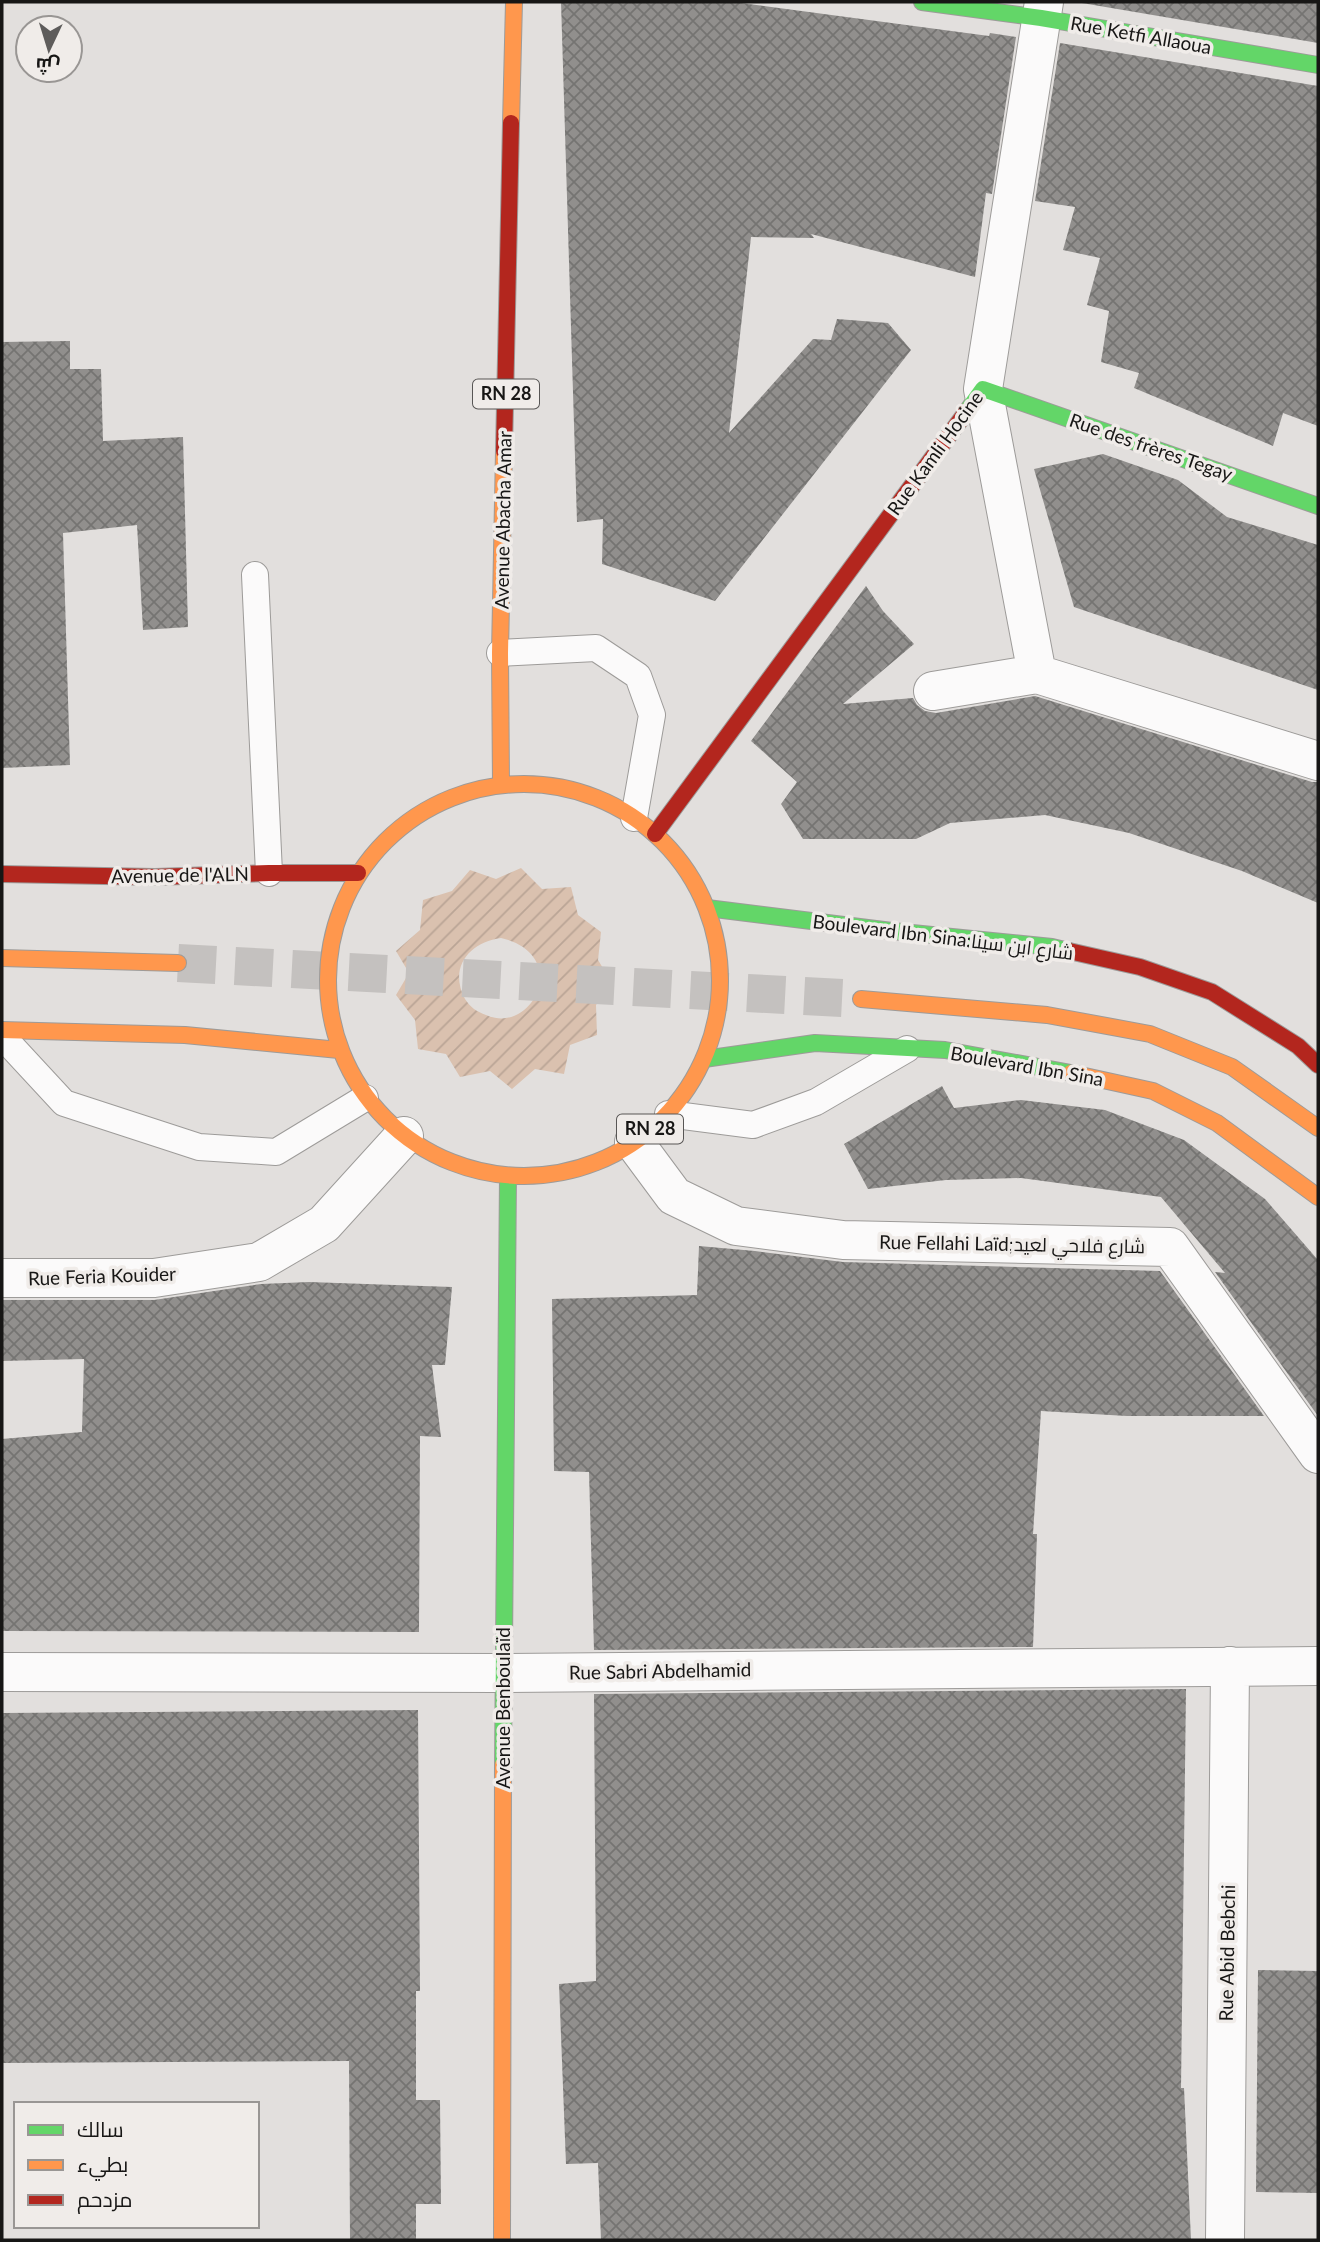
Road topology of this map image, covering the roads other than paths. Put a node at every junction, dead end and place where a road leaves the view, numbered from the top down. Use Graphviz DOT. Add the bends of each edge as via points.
graph roads {
  1 [pos="514,2"];
  2 [pos="922,2"];
  3 [pos="1043,10"];
  4 [pos="1318,65"];
  5 [pos="983,389"];
  6 [pos="1318,506"];
  7 [pos="255,575"];
  8 [pos="500,653"];
  9 [pos="1037,674"];
  10 [pos="933,691"];
  11 [pos="1318,761"];
  12 [pos="501,785"];
  13 [pos="644,826"];
  14 [pos="269,873"];
  15 [pos="358,873"];
  16 [pos="2,874"];
  17 [pos="707,908"];
  18 [pos="2,958"];
  19 [pos="178,962"];
  20 [pos="861,999"];
  21 [pos="2,1030"];
  22 [pos="2,1036"];
  23 [pos="907,1049"];
  24 [pos="339,1050"];
  25 [pos="704,1059"];
  26 [pos="1318,1065"];
  27 [pos="365,1098"];
  28 [pos="668,1114"];
  29 [pos="1318,1129"];
  30 [pos="404,1136"];
  31 [pos="634,1142"];
  32 [pos="508,1176"];
  33 [pos="1318,1197"];
  34 [pos="2,1278"];
  35 [pos="1318,1454"];
  36 [pos="1230,1666"];
  37 [pos="1318,1666"];
  38 [pos="2,1672"];
  39 [pos="503,1673"];
  40 [pos="502,2240"];
  41 [pos="1225,2240"];
  1 -- 8 [label="main road, Avenue Abacha Amar / RN 28"];
  2 -- 3 [label="main road, Rue Ketfi Allaoua"];
  3 -- 4 [label="main road, Rue Ketfi Allaoua"];
  3 -- 5 [label="street, Rue Kamli Hocine"];
  5 -- 6 [label="main road, Rue des frères Tegay"];
  5 -- 9 [label="street"];
  5 -- 13 [label="main road, Rue Kamli Hocine"];
  7 -- 14 [label="lane"];
  8 -- 12 [label="main road, Avenue Abacha Amar / RN 28"];
  8 -- 13 [label="lane" via="596,648 638,676 652,715"];
  9 -- 10 [label="street"];
  9 -- 11 [label="street"];
  12 -- 13 [label="main road, RN 28" via="548,785 593,796"];
  12 -- 15 [label="main road, RN 28" via="445,800 396,831"];
  13 -- 17 [label="main road, RN 28" via="685,868"];
  14 -- 15 [label="main road, Avenue de l'ALN"];
  14 -- 16 [label="main road, Avenue de l'ALN" via="155,877"];
  15 -- 24 [label="main road, RN 28" via="333,929 327,990"];
  17 -- 25 [label="main road, RN 28" via="720,959 718,1010"];
  17 -- 26 [label="main road, Boulevard Ibn Sina:شارع ابن سينا" via="1052,947 1140,967 1212,992 1298,1046"];
  18 -- 19 [label="main road"];
  20 -- 29 [label="main road" via="1047,1015 1150,1034 1231,1067"];
  21 -- 24 [label="main road" via="185,1035"];
  22 -- 27 [label="lane" via="64,1103 199,1147 276,1152"];
  23 -- 25 [label="main road, Boulevard Ibn Sina" via="815,1043"];
  23 -- 28 [label="lane" via="816,1101 753,1125"];
  23 -- 33 [label="main road, Boulevard Ibn Sina" via="945,1050 1153,1091 1217,1123"];
  24 -- 27 [label="main road, RN 28"];
  25 -- 28 [label="main road, RN 28"];
  27 -- 30 [label="main road, RN 28"];
  28 -- 31 [label="main road, RN 28"];
  30 -- 32 [label="main road, RN 28" via="453,1164"];
  30 -- 34 [label="street, Rue Feria Kouider" via="324,1224 259,1262 154,1278"];
  31 -- 32 [label="main road, RN 28" via="596,1163 552,1174"];
  31 -- 35 [label="street, Rue Fellahi Laïd;شارع فلاحي لعيد" via="674,1196 736,1226 843,1240 1170,1247"];
  32 -- 39 [label="main road, Avenue Benboulaïd"];
  36 -- 37 [label="street, Rue Sabri Abdelhamid"];
  36 -- 39 [label="street, Rue Sabri Abdelhamid"];
  36 -- 41 [label="street, Rue Abid Bebchi"];
  38 -- 39 [label="street, Rue Sabri Abdelhamid"];
  39 -- 40 [label="main road, Avenue Benboulaïd"];
}
